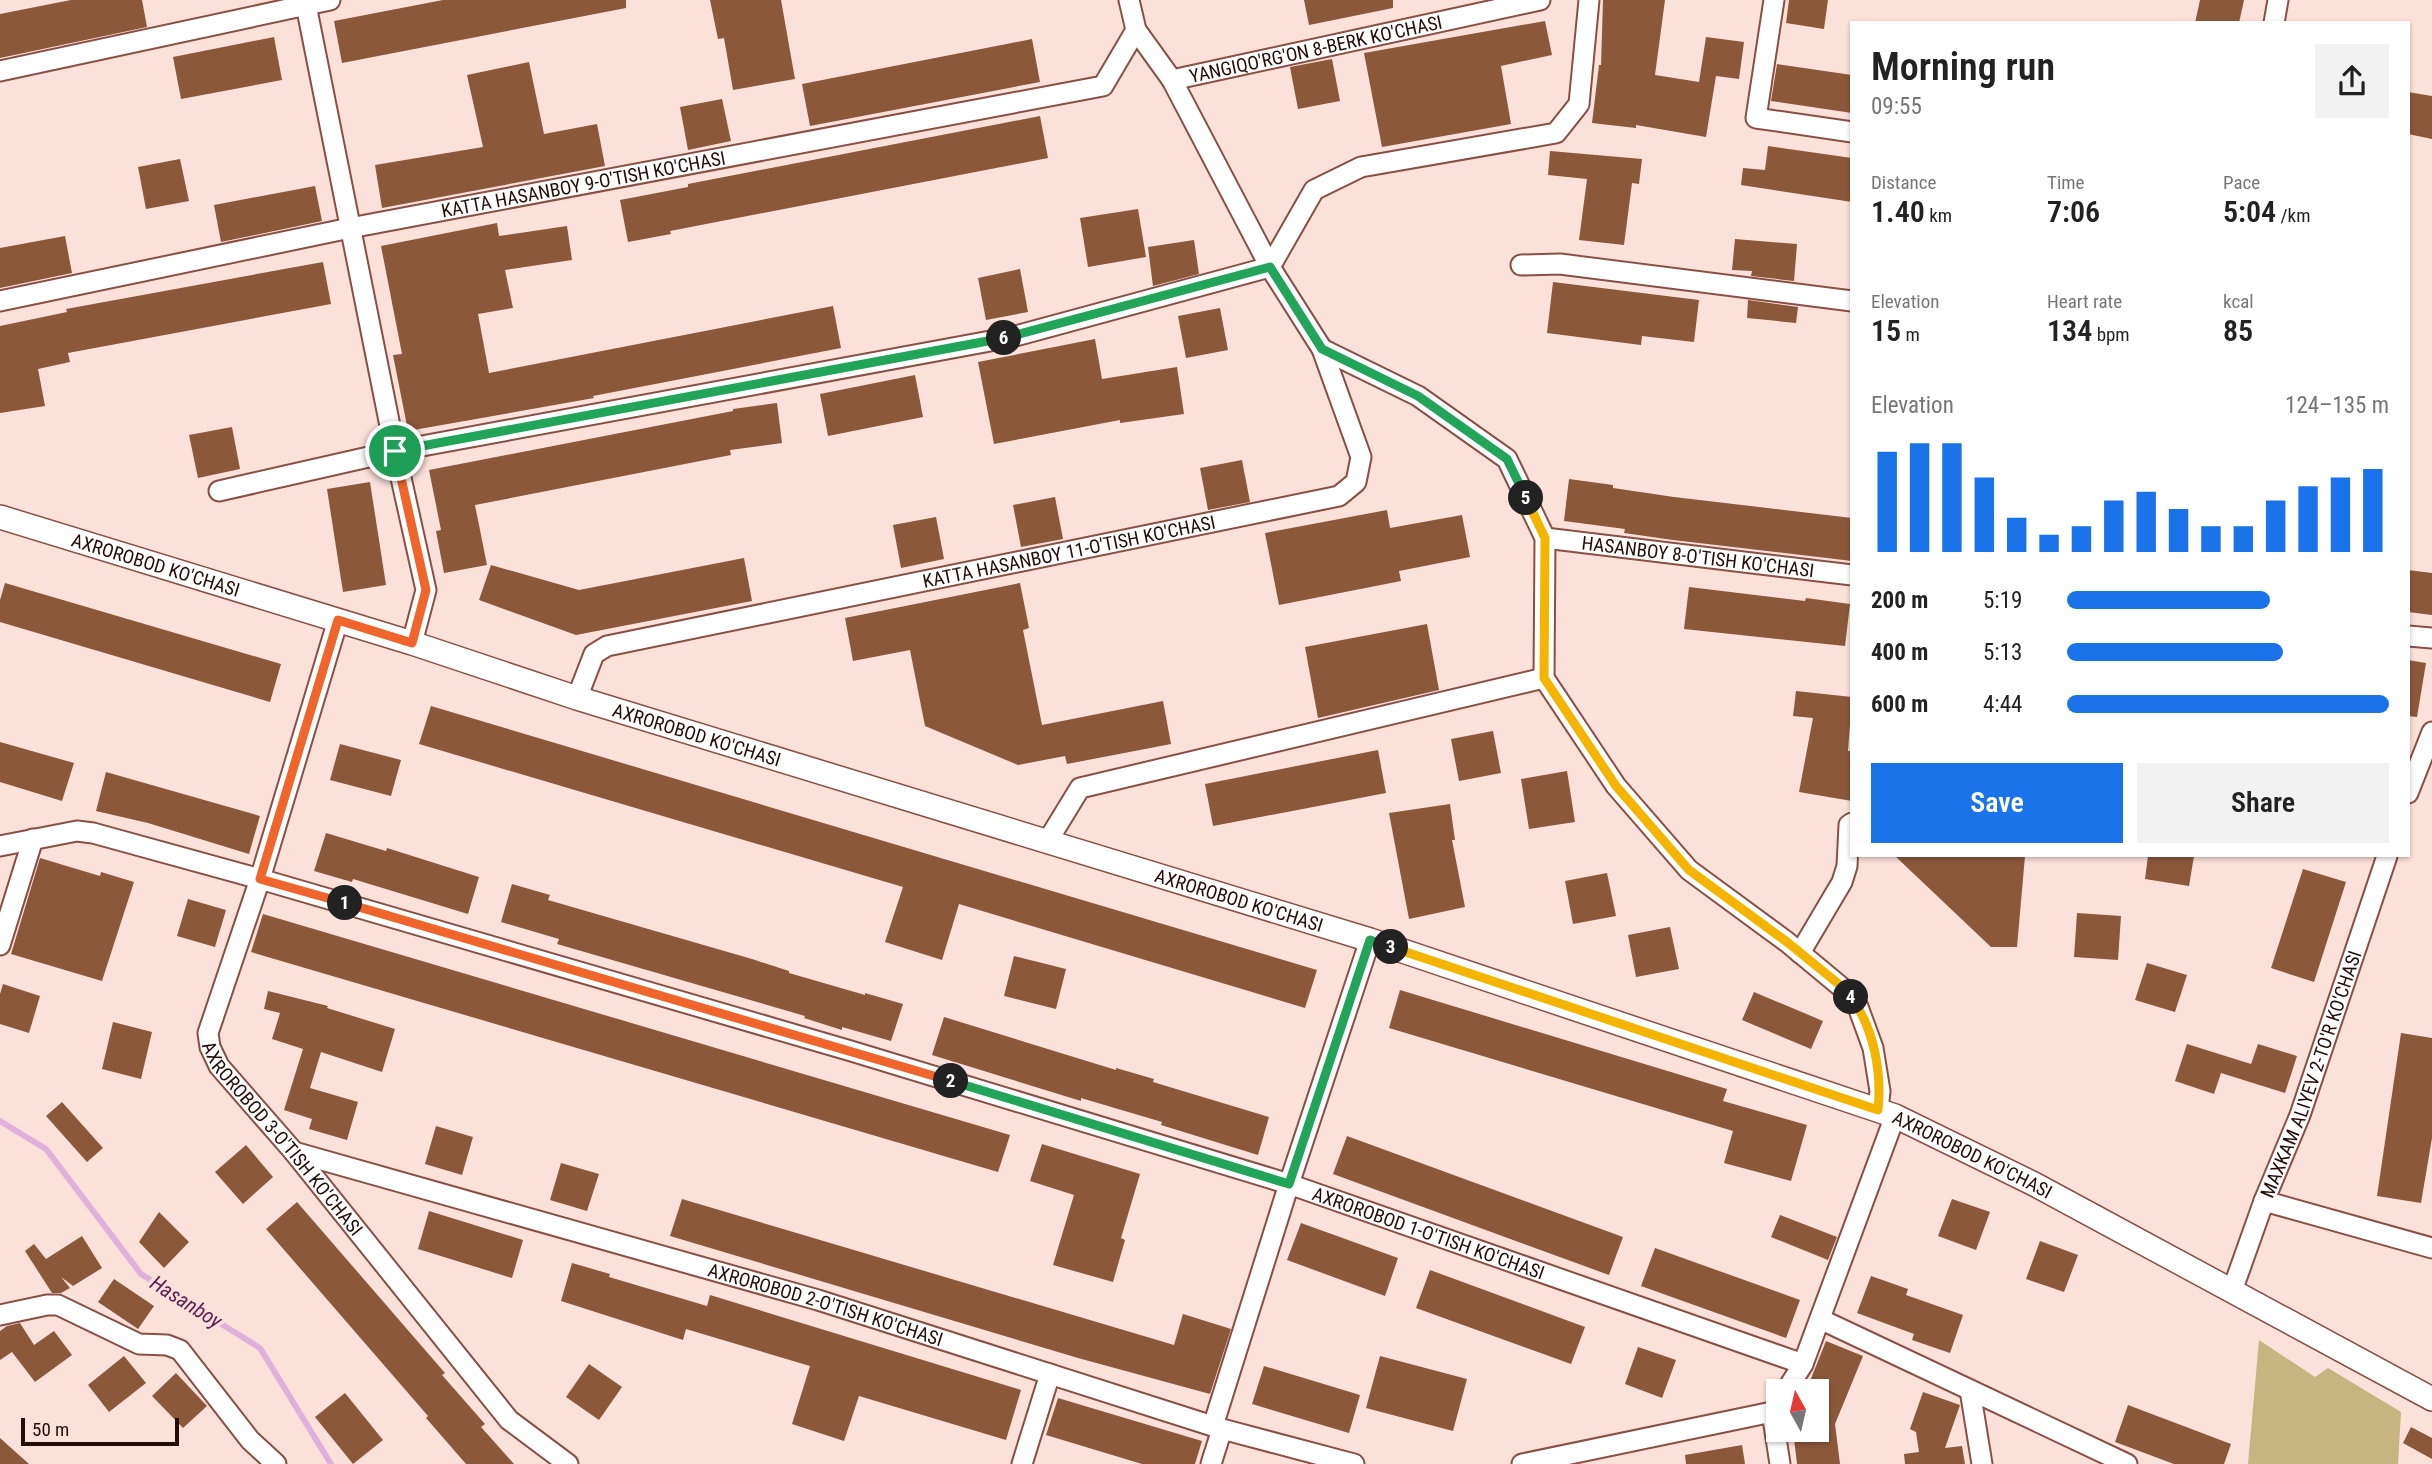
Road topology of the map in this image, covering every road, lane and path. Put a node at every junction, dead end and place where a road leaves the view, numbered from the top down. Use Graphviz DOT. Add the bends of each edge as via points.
graph roads {
  1 [pos="330,0"];
  2 [pos="1129,0"];
  3 [pos="1540,0"];
  4 [pos="1589,0"];
  5 [pos="1774,0"];
  6 [pos="2278,0"];
  7 [pos="306,2"];
  8 [pos="2274,21"];
  9 [pos="1136,30"];
  10 [pos="0,71"];
  11 [pos="1172,80"];
  12 [pos="1850,132"];
  13 [pos="350,228"];
  14 [pos="1521,265"];
  15 [pos="1270,267"];
  16 [pos="0,301"];
  17 [pos="1850,301"];
  18 [pos="1322,349"];
  19 [pos="395,451"];
  20 [pos="219,491"];
  21 [pos="0,517"];
  22 [pos="1545,538"];
  23 [pos="1850,575"];
  24 [pos="338,620"];
  25 [pos="2410,636"];
  26 [pos="2432,639"];
  27 [pos="412,643"];
  28 [pos="1544,678"];
  29 [pos="577,698"];
  30 [pos="2432,732"];
  31 [pos="2410,788"];
  32 [pos="1850,824"];
  33 [pos="33,839"];
  34 [pos="1047,842"];
  35 [pos="0,846"];
  36 [pos="2386,857"];
  37 [pos="260,879"];
  38 [pos="1370,940"];
  39 [pos="0,945"];
  40 [pos="1800,953"];
  41 [pos="1886,1113"];
  42 [pos="294,1152"];
  43 [pos="1289,1184"];
  44 [pos="2264,1201"];
  45 [pos="2432,1248"];
  46 [pos="2232,1291"];
  47 [pos="0,1315"];
  48 [pos="1820,1319"];
  49 [pos="1803,1364"];
  50 [pos="1050,1374"];
  51 [pos="1794,1379"];
  52 [pos="1970,1390"];
  53 [pos="2432,1399"];
  54 [pos="1766,1410"];
  55 [pos="1218,1428"];
  56 [pos="1778,1442"];
  57 [pos="276,1464"];
  58 [pos="568,1464"];
  59 [pos="1022,1464"];
  60 [pos="1211,1464"];
  61 [pos="1354,1464"];
  62 [pos="1522,1464"];
  63 [pos="1780,1464"];
  64 [pos="1983,1464"];
  65 [pos="2127,1464"];
  1 -- 7 [label="street"];
  2 -- 9 [label="street"];
  3 -- 11 [label="street, YANGIQO'RG'ON 8-BERK KO'CHASI"];
  4 -- 15 [label="street" via="1579,104 1556,133 1361,167 1314,190"];
  5 -- 12 [label="street" via="1756,118"];
  6 -- 8 [label="street"];
  7 -- 10 [label="street"];
  7 -- 13 [label="street"];
  9 -- 11 [label="street, KATTA HASANBOY 11-O'TISH KO'CHASI"];
  9 -- 13 [label="street, KATTA HASANBOY 9-O'TISH KO'CHASI" via="1103,86"];
  11 -- 15 [label="street, KATTA HASANBOY 11-O'TISH KO'CHASI"];
  13 -- 16 [label="street, KATTA HASANBOY 9-O'TISH KO'CHASI"];
  13 -- 19 [label="street"];
  14 -- 17 [label="street" via="1560,264"];
  15 -- 18 [label="street, KATTA HASANBOY 11-O'TISH KO'CHASI"];
  15 -- 19 [label="street" via="1012,337"];
  18 -- 22 [label="street" via="1418,396 1507,459"];
  18 -- 29 [label="street, KATTA HASANBOY 11-O'TISH KO'CHASI" via="1361,457 1356,482 1339,496 607,646 594,654"];
  19 -- 20 [label="street"];
  19 -- 27 [label="street" via="426,590"];
  21 -- 24 [label="street, AXROROBOD KO'CHASI"];
  22 -- 23 [label="street, HASANBOY 8-O'TISH KO'CHASI"];
  22 -- 28 [label="street"];
  24 -- 27 [label="street, AXROROBOD KO'CHASI"];
  24 -- 37 [label="street, AXROROBOD 3-O'TISH KO'CHASI"];
  25 -- 26 [label="street"];
  27 -- 29 [label="street, AXROROBOD KO'CHASI"];
  28 -- 34 [label="street" via="1080,788"];
  28 -- 40 [label="street" via="1616,786 1689,870"];
  29 -- 34 [label="street, AXROROBOD KO'CHASI"];
  30 -- 31 [label="street"];
  32 -- 40 [label="street" via="1842,882"];
  33 -- 35 [label="street, AXROROBOD 1-O'TISH KO'CHASI"];
  33 -- 37 [label="street, AXROROBOD 1-O'TISH KO'CHASI" via="93,832"];
  33 -- 39 [label="street"];
  34 -- 38 [label="street, AXROROBOD KO'CHASI"];
  36 -- 44 [label="street, MAXKAM ALIYEV 2-TO'R KO'CHASI" via="2300,1115"];
  37 -- 42 [label="street, AXROROBOD 3-O'TISH KO'CHASI" via="208,1032 219,1066"];
  37 -- 43 [label="street, AXROROBOD 1-O'TISH KO'CHASI"];
  38 -- 41 [label="street, AXROROBOD KO'CHASI"];
  38 -- 43 [label="street"];
  40 -- 41 [label="street" via="1846,990 1858,1007 1873,1048"];
  41 -- 46 [label="street, AXROROBOD KO'CHASI" via="2034,1184"];
  41 -- 48 [label="street"];
  42 -- 50 [label="street, AXROROBOD 2-O'TISH KO'CHASI" via="818,1300"];
  42 -- 58 [label="street, AXROROBOD 3-O'TISH KO'CHASI" via="509,1420"];
  43 -- 49 [label="street, AXROROBOD 1-O'TISH KO'CHASI"];
  43 -- 55 [label="street"];
  44 -- 45 [label="street"];
  44 -- 46 [label="street, MAXKAM ALIYEV 2-TO'R KO'CHASI"];
  46 -- 53 [label="street, AXROROBOD KO'CHASI"];
  47 -- 57 [label="street" via="58,1304 139,1344 180,1350 250,1440"];
  48 -- 49 [label="street"];
  48 -- 52 [label="street"];
  49 -- 51 [label="street"];
  50 -- 55 [label="street, AXROROBOD 2-O'TISH KO'CHASI"];
  50 -- 59 [label="street"];
  52 -- 64 [label="street"];
  52 -- 65 [label="street"];
  54 -- 62 [label="street"];
  55 -- 60 [label="street"];
  55 -- 61 [label="street, AXROROBOD 2-O'TISH KO'CHASI"];
  56 -- 63 [label="street"];
}
